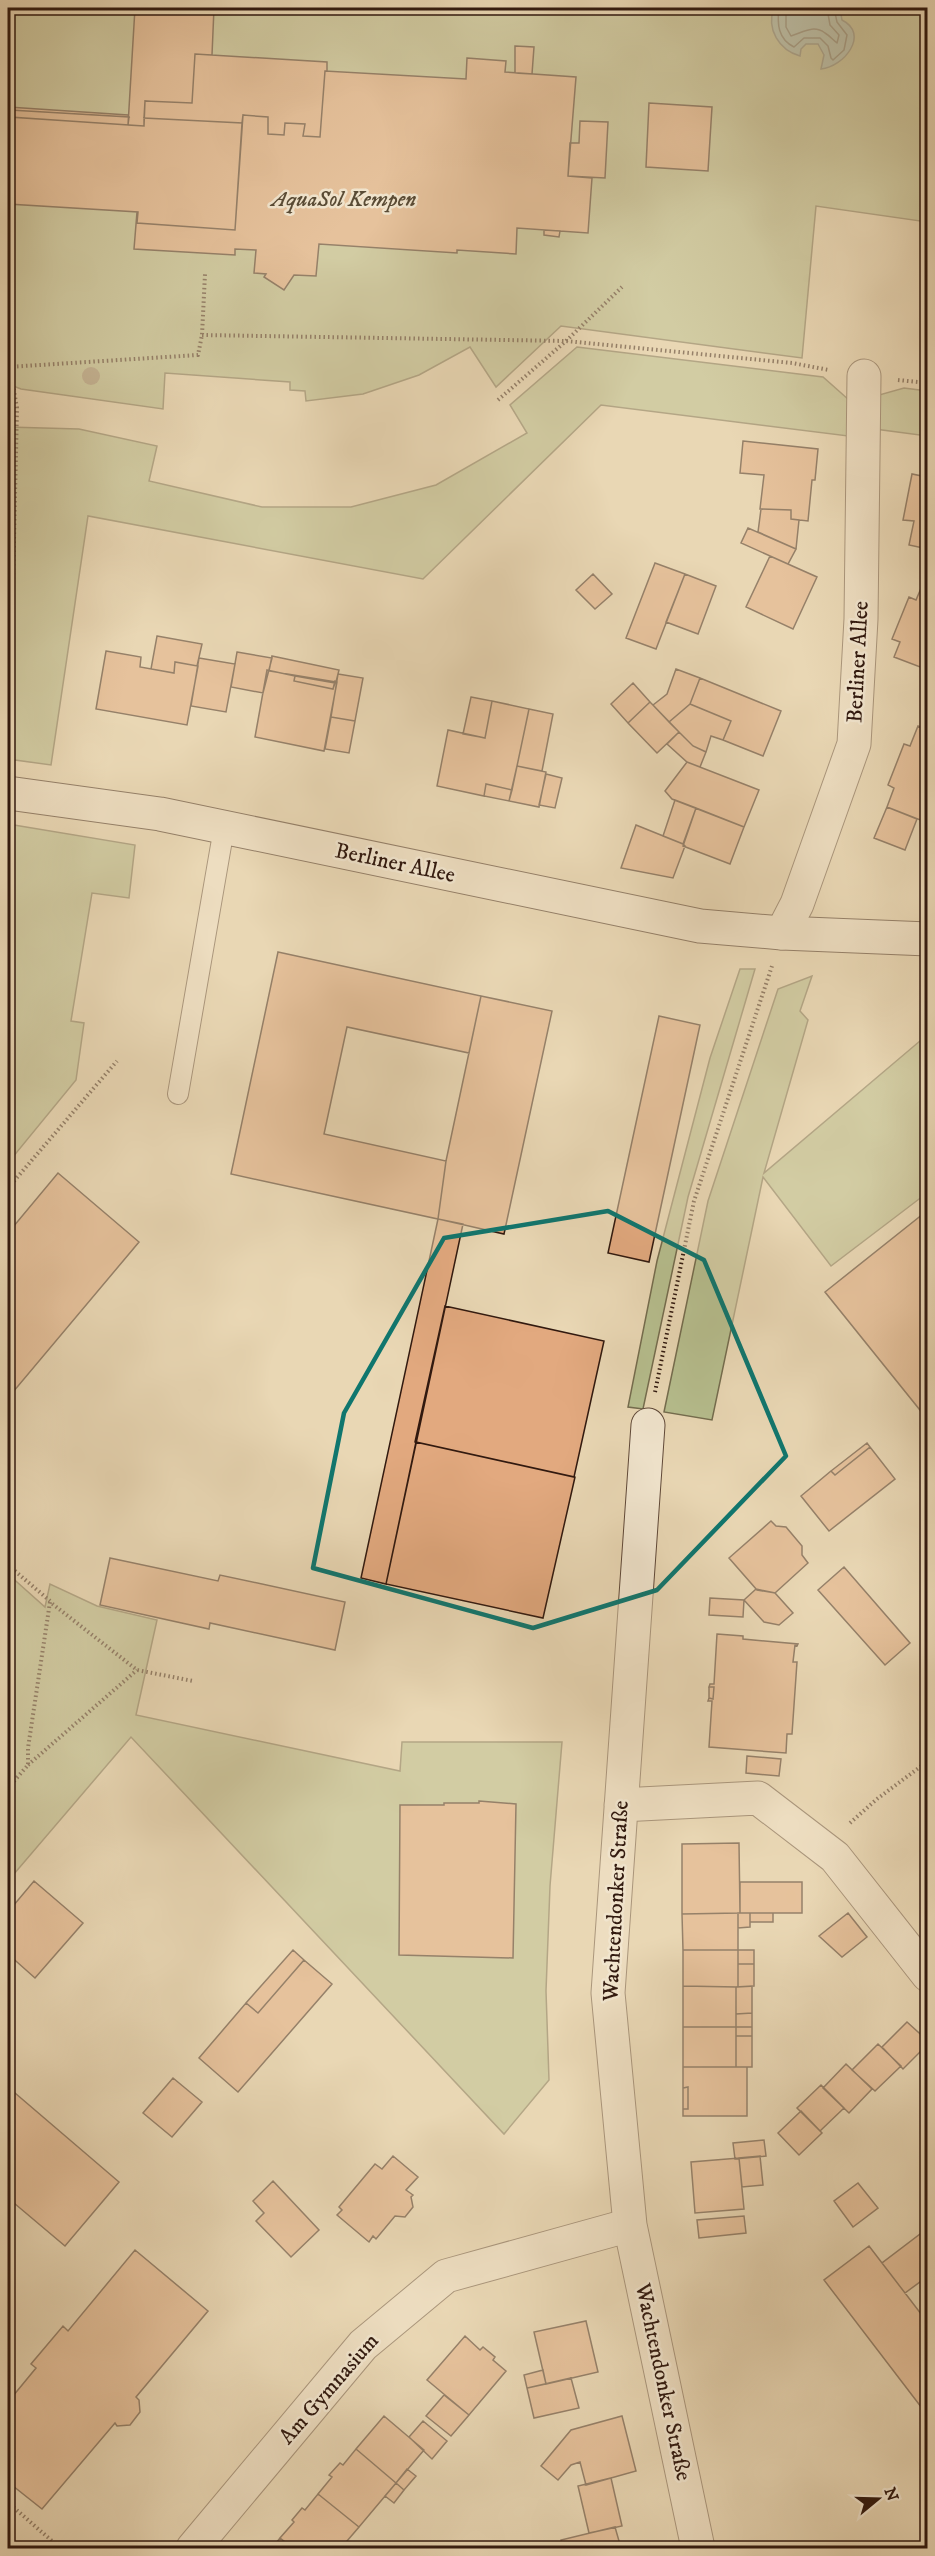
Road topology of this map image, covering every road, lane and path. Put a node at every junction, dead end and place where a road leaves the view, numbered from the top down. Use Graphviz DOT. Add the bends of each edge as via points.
graph roads {
  1 [pos="205,274"];
  2 [pos="622,287"];
  3 [pos="202,336"];
  4 [pos="566,341"];
  5 [pos="9,368"];
  6 [pos="864,376"];
  7 [pos="927,383"];
  8 [pos="498,400"];
  9 [pos="8,780"];
  10 [pos="224,828"];
  11 [pos="782,933"];
  12 [pos="927,939"];
  13 [pos="772,965"];
  14 [pos="117,1061"];
  15 [pos="178,1094"];
  16 [pos="8,1188"];
  17 [pos="648,1425"];
  18 [pos="8,1565"];
  19 [pos="50,1602"];
  20 [pos="137,1670"];
  21 [pos="193,1681"];
  22 [pos="927,1761"];
  23 [pos="28,1765"];
  24 [pos="8,1788"];
  25 [pos="621,1805"];
  26 [pos="847,1827"];
  27 [pos="927,1975"];
  28 [pos="630,2225"];
  29 [pos="8,2512"];
  30 [pos="60,2548"];
  31 [pos="193,2548"];
  32 [pos="698,2548"];
  1 -- 3 [label="path"];
  2 -- 4 [label="path"];
  3 -- 4 [label="path"];
  3 -- 5 [label="path" via="198,355"];
  4 -- 6 [label="path" via="792,363"];
  4 -- 8 [label="path"];
  5 -- 9 [label="path" via="17,408"];
  6 -- 7 [label="path"];
  6 -- 11 [label="street, Berliner Allee" via="861,619 854,744"];
  9 -- 10 [label="street, Berliner Allee"];
  10 -- 11 [label="street, Berliner Allee" via="700,926"];
  10 -- 15 [label="lane"];
  11 -- 12 [label="street, Berliner Allee"];
  13 -- 17 [label="path" via="694,1201"];
  14 -- 16 [label="path"];
  17 -- 25 [label="street, Wachtendonker Straße"];
  18 -- 19 [label="path"];
  19 -- 20 [label="path"];
  19 -- 23 [label="path"];
  20 -- 21 [label="path"];
  20 -- 23 [label="path"];
  22 -- 26 [label="path"];
  23 -- 24 [label="path"];
  25 -- 27 [label="street" via="758,1798 835,1857"];
  25 -- 28 [label="street, Wachtendonker Straße" via="608,1993"];
  28 -- 31 [label="street, Am Gymnasium" via="446,2276 363,2345"];
  28 -- 32 [label="street, Wachtendonker Straße"];
  29 -- 30 [label="path" via="12,2506"];
}
